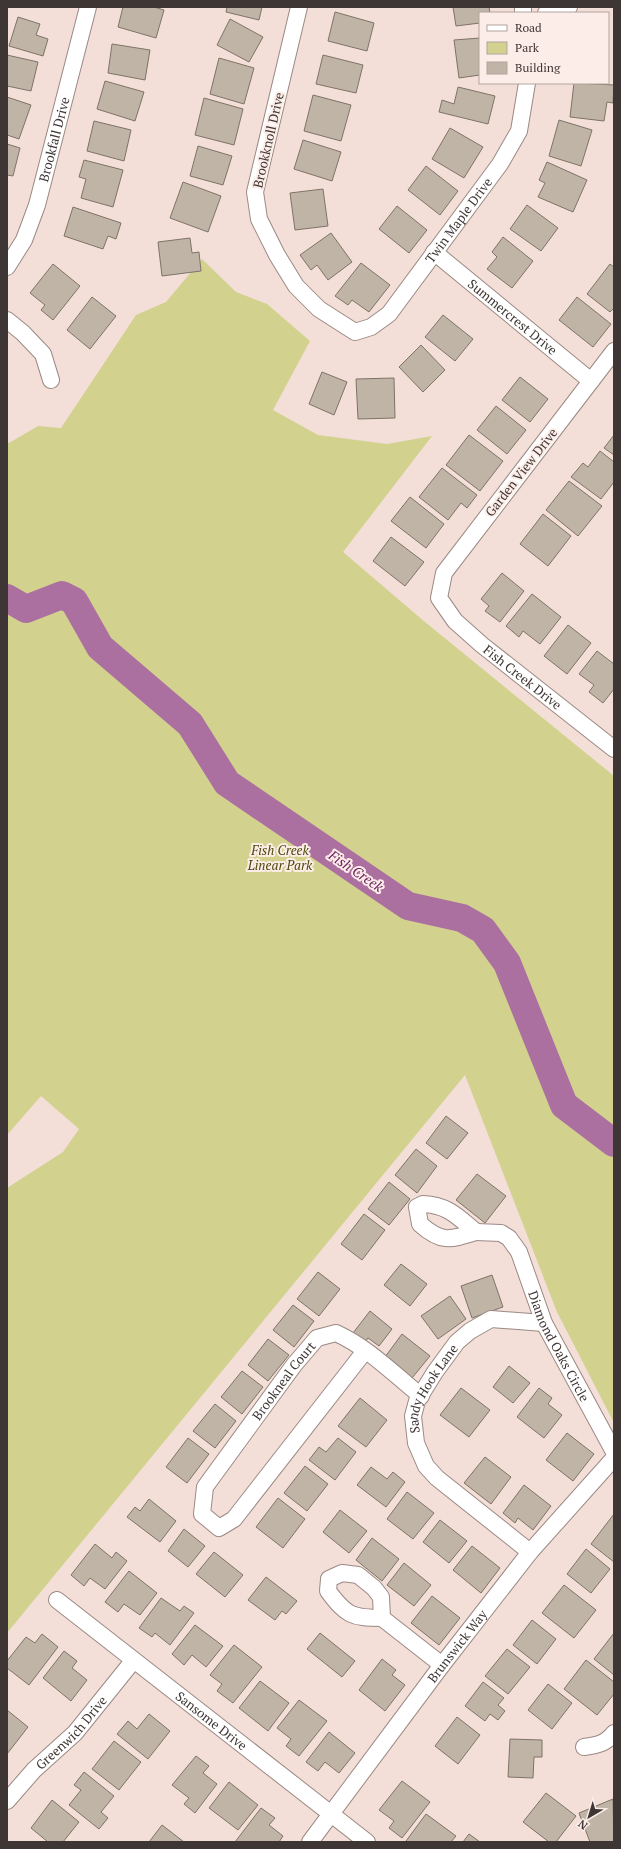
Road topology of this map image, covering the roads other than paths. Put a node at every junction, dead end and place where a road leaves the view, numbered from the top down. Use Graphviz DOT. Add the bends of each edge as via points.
graph roads {
  1 [pos="88,7"];
  2 [pos="299,7"];
  3 [pos="569,7"];
  4 [pos="550,12"];
  5 [pos="527,84"];
  6 [pos="434,252"];
  7 [pos="7,267"];
  8 [pos="7,320"];
  9 [pos="355,332"];
  10 [pos="614,351"];
  11 [pos="51,380"];
  12 [pos="591,381"];
  13 [pos="439,598"];
  14 [pos="611,741"];
  15 [pos="476,1232"];
  16 [pos="544,1323"];
  17 [pos="365,1351"];
  18 [pos="421,1396"];
  19 [pos="614,1452"];
  20 [pos="614,1458"];
  21 [pos="530,1552"];
  22 [pos="56,1600"];
  23 [pos="382,1618"];
  24 [pos="133,1661"];
  25 [pos="442,1665"];
  26 [pos="614,1733"];
  27 [pos="584,1747"];
  28 [pos="7,1801"];
  29 [pos="331,1814"];
  30 [pos="310,1842"];
  31 [pos="367,1842"];
  1 -- 7 [label="street, Brookfall Drive" via="37,205 24,240"];
  2 -- 9 [label="street, Brookknoll Drive" via="255,192 260,219 277,256 296,286 319,309"];
  3 -- 4 [label="street"];
  5 -- 6 [label="street, Twin Maple Drive" via="519,131 500,164"];
  6 -- 9 [label="street, Twin Maple Drive" via="389,314 371,327"];
  6 -- 12 [label="street, Summercrest Drive"];
  8 -- 11 [label="street" via="43,354"];
  10 -- 12 [label="street, Garden View Drive"];
  12 -- 13 [label="street, Garden View Drive" via="444,573"];
  13 -- 14 [label="street, Fish Creek Drive" via="455,621 482,646"];
  15 -- 16 [label="street, Diamond Oaks Circle" via="501,1233 509,1238 519,1252"];
  16 -- 18 [label="street, Sandy Hook Lane" via="491,1319 470,1331 458,1342"];
  16 -- 19 [label="street, Diamond Oaks Circle"];
  17 -- 17 [label="street, Brookneal Court" via="352,1340 336,1333 317,1338 294,1365 206,1487 202,1514 219,1528 234,1519"];
  17 -- 18 [label="street, Brookneal Court"];
  18 -- 21 [label="street, Sandy Hook Lane" via="413,1416 416,1443 426,1466 437,1478"];
  20 -- 21 [label="street, Brunswick Way"];
  21 -- 25 [label="street, Brunswick Way"];
  22 -- 24 [label="street, Sansome Drive"];
  23 -- 25 [label="street"];
  24 -- 28 [label="street, Greenwich Drive" via="75,1733 34,1770"];
  24 -- 29 [label="street, Sansome Drive"];
  25 -- 29 [label="street, Brunswick Way"];
  26 -- 27 [label="street" via="600,1745"];
  29 -- 30 [label="street, Brunswick Way"];
  29 -- 31 [label="street, Sansome Drive"];
}
